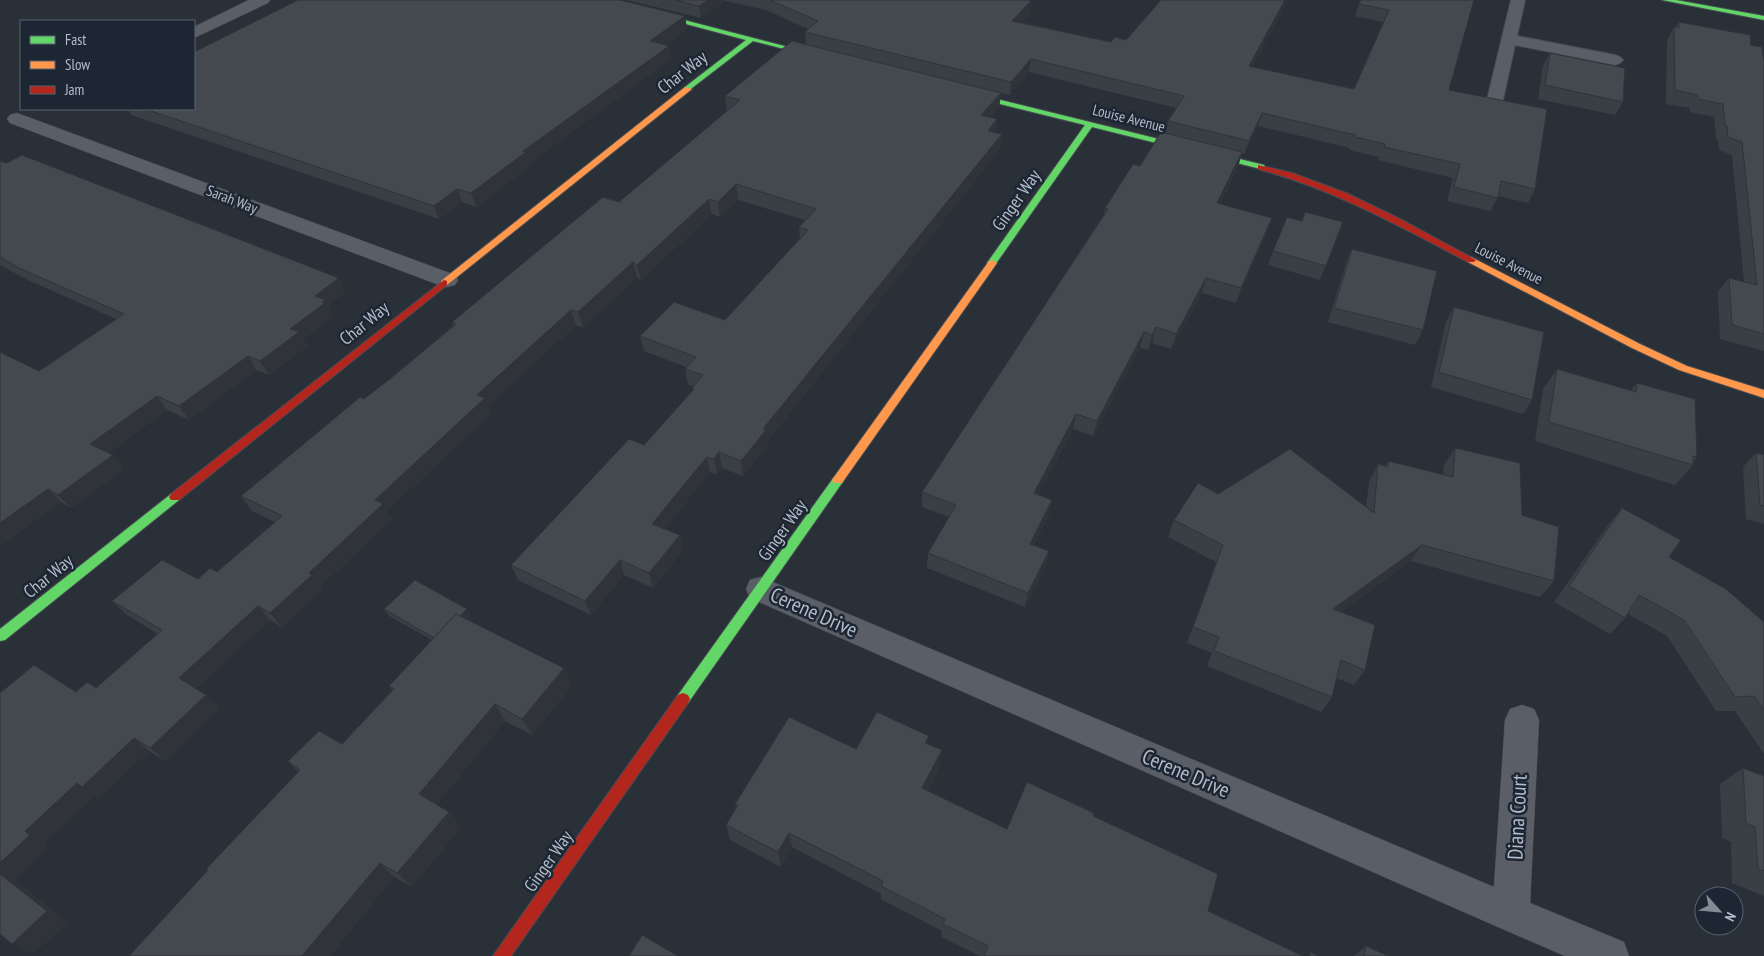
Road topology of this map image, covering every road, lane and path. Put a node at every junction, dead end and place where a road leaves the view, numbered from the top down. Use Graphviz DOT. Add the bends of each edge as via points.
graph roads {
  1 [pos="262,0"];
  2 [pos="600,0"];
  3 [pos="1518,0"];
  4 [pos="1664,0"];
  5 [pos="1764,18"];
  6 [pos="195,33"];
  7 [pos="751,39"];
  8 [pos="1509,39"];
  9 [pos="829,58"];
  10 [pos="1615,60"];
  11 [pos="955,90"];
  12 [pos="1494,104"];
  13 [pos="36,110"];
  14 [pos="9,123"];
  15 [pos="1090,124"];
  16 [pos="447,280"];
  17 [pos="1764,394"];
  18 [pos="761,589"];
  19 [pos="0,636"];
  20 [pos="1522,720"];
  21 [pos="1511,914"];
  22 [pos="502,956"];
  23 [pos="1610,956"];
  1 -- 6 [label="street"];
  2 -- 7 [label="street"];
  3 -- 8 [label="lane"];
  4 -- 5 [label="street"];
  7 -- 9 [label="street"];
  7 -- 16 [label="street, Char Way"];
  8 -- 10 [label="lane"];
  8 -- 12 [label="lane"];
  11 -- 15 [label="street, Louise Avenue"];
  13 -- 14 [label="street"];
  14 -- 16 [label="street, Sarah Way"];
  15 -- 17 [label="street, Louise Avenue" via="1317,183 1636,346 1683,368"];
  15 -- 18 [label="street, Ginger Way"];
  16 -- 19 [label="street, Char Way"];
  18 -- 21 [label="street, Cerene Drive"];
  18 -- 22 [label="street, Ginger Way"];
  20 -- 21 [label="street, Diana Court"];
  21 -- 23 [label="street, Cerene Drive"];
}
